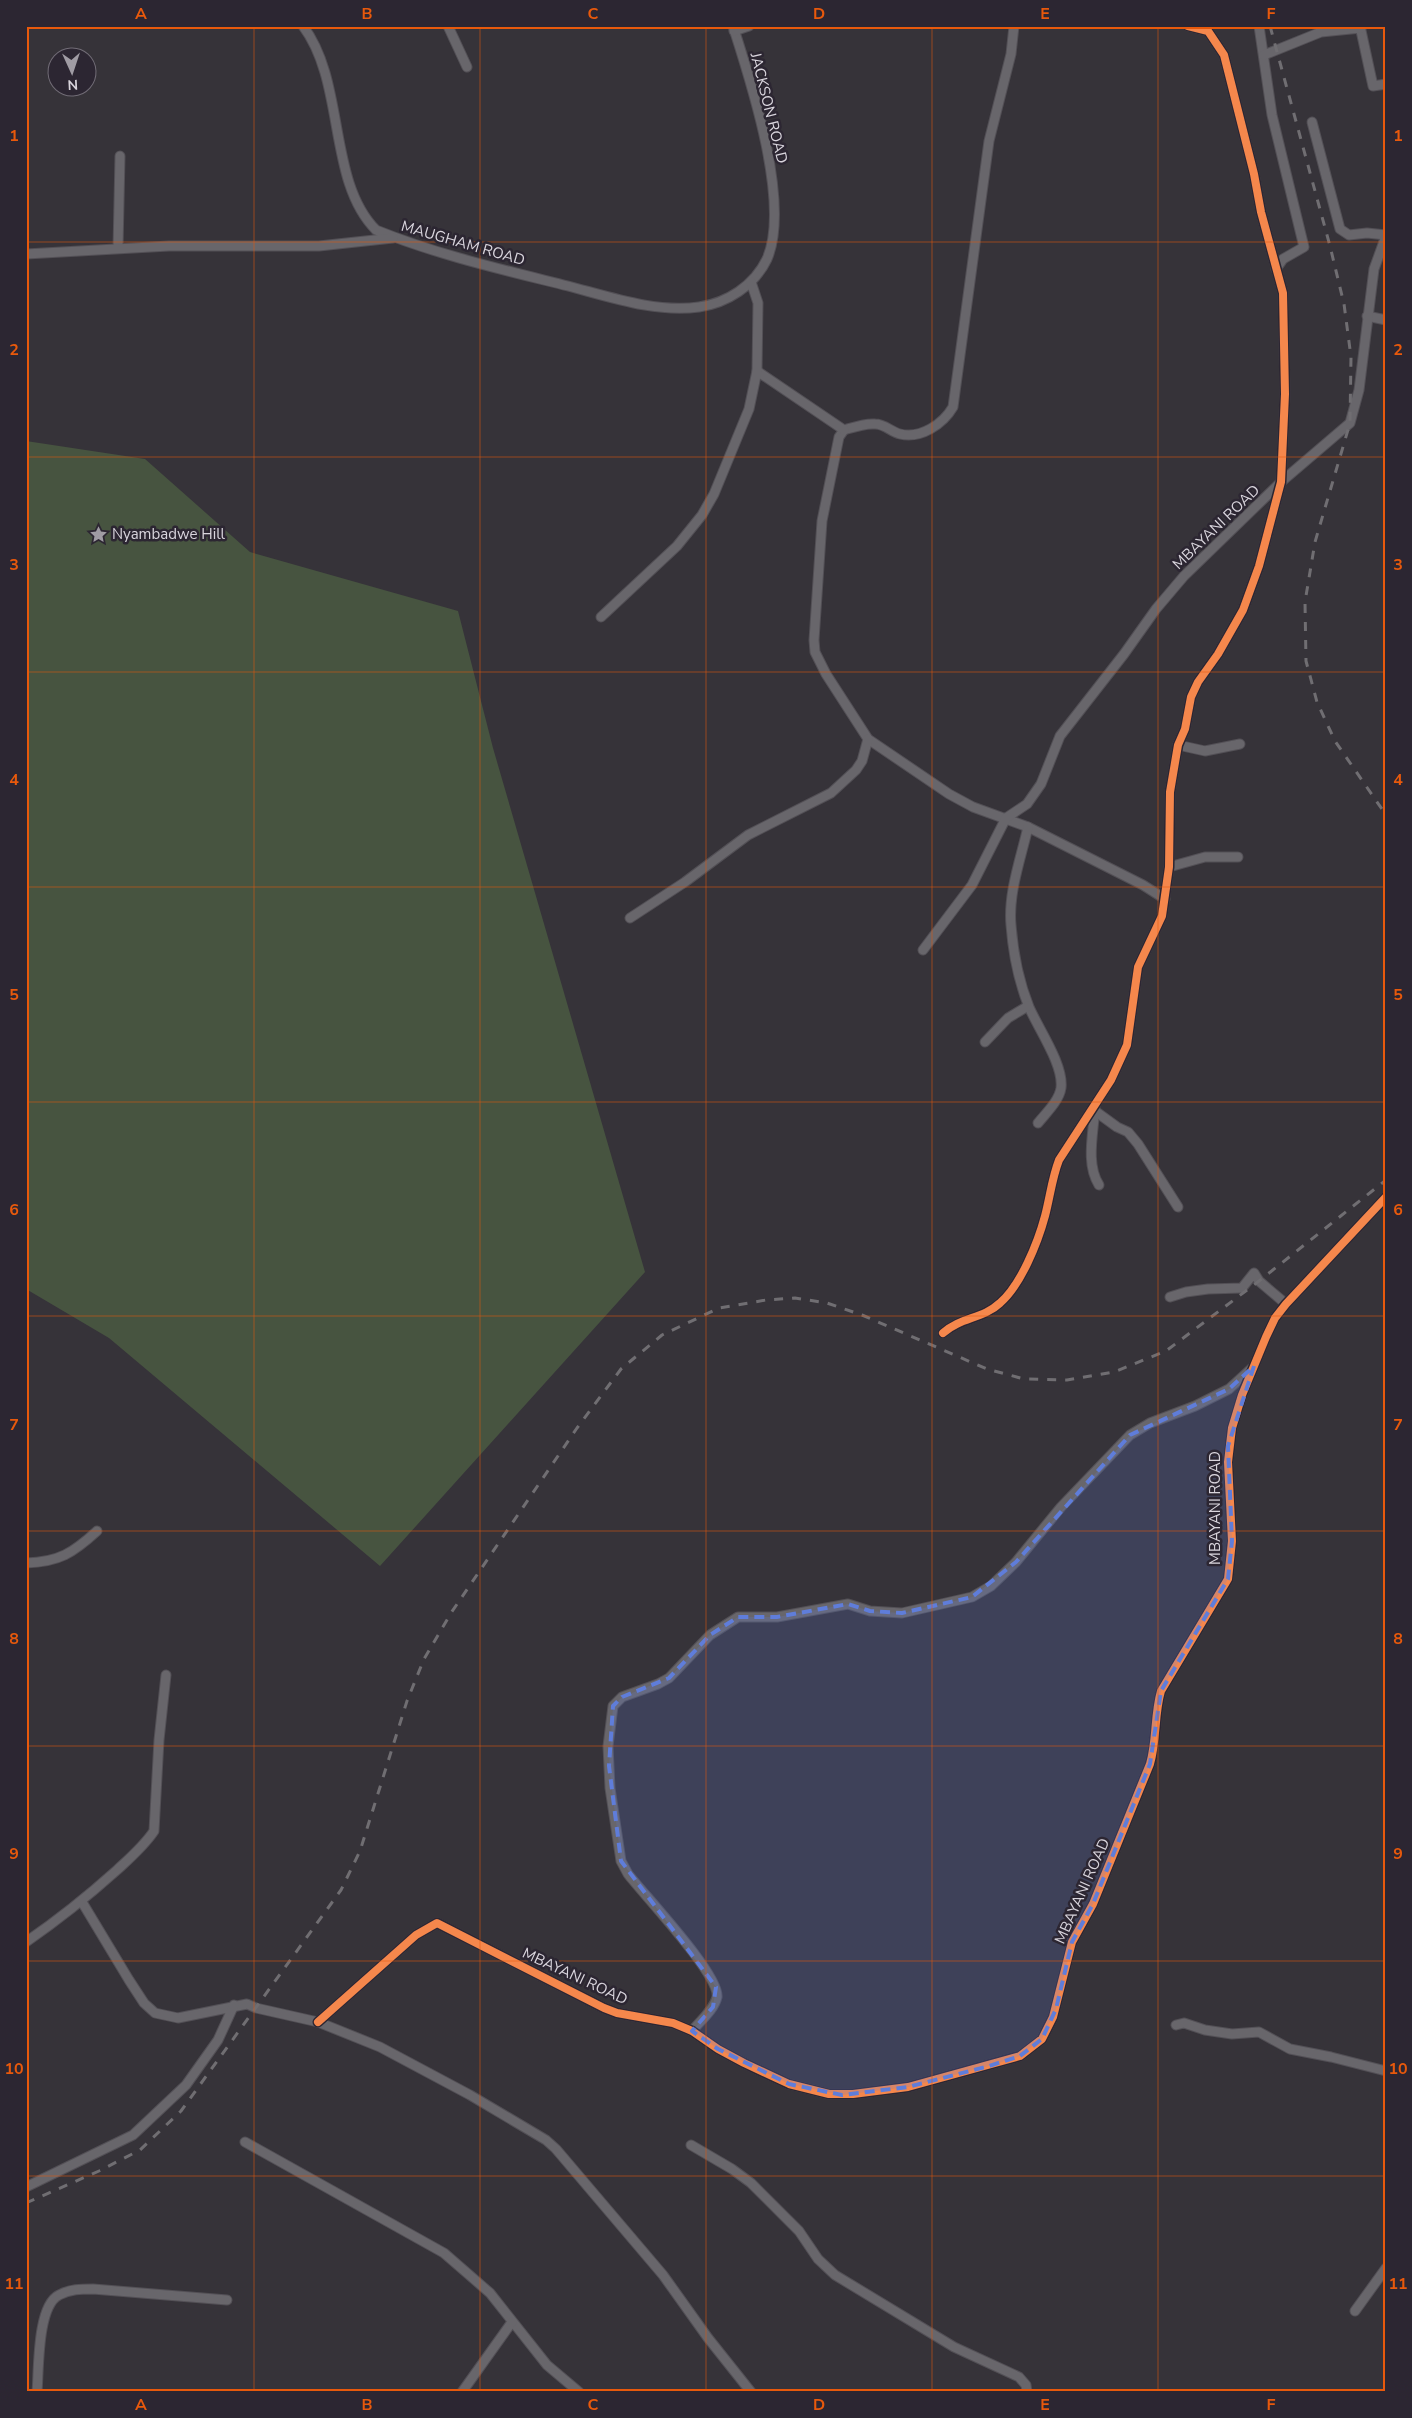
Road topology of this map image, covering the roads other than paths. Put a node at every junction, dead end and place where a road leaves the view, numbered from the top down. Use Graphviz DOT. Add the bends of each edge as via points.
graph roads {
  1 [pos="304,26"];
  2 [pos="448,26"];
  3 [pos="749,26"];
  4 [pos="1014,26"];
  5 [pos="1188,26"];
  6 [pos="1259,26"];
  7 [pos="1361,27"];
  8 [pos="734,29"];
  9 [pos="1264,55"];
  10 [pos="467,67"];
  11 [pos="1386,84"];
  12 [pos="1312,122"];
  13 [pos="120,156"];
  14 [pos="1386,235"];
  15 [pos="396,238"];
  16 [pos="118,248"];
  17 [pos="26,254"];
  18 [pos="1276,269"];
  19 [pos="751,282"];
  20 [pos="1368,316"];
  21 [pos="1386,320"];
  22 [pos="757,371"];
  23 [pos="844,430"];
  24 [pos="1281,482"];
  25 [pos="601,617"];
  26 [pos="868,739"];
  27 [pos="1240,744"];
  28 [pos="1178,745"];
  29 [pos="1006,818"];
  30 [pos="1028,827"];
  31 [pos="1238,857"];
  32 [pos="1169,867"];
  33 [pos="1165,899"];
  34 [pos="630,918"];
  35 [pos="923,950"];
  36 [pos="1028,1006"];
  37 [pos="985,1042"];
  38 [pos="1095,1107"];
  39 [pos="1038,1123"];
  40 [pos="1099,1185"];
  41 [pos="1386,1197"];
  42 [pos="1178,1207"];
  43 [pos="1170,1297"];
  44 [pos="1286,1304"];
  45 [pos="943,1333"];
  46 [pos="1254,1366"];
  47 [pos="96,1531"];
  48 [pos="26,1563"];
  49 [pos="166,1675"];
  50 [pos="82,1902"];
  51 [pos="26,1942"];
  52 [pos="234,2006"];
  53 [pos="318,2022"];
  54 [pos="1176,2025"];
  55 [pos="692,2031"];
  56 [pos="1386,2071"];
  57 [pos="245,2142"];
  58 [pos="691,2145"];
  59 [pos="26,2187"];
  60 [pos="1386,2268"];
  61 [pos="227,2300"];
  62 [pos="1355,2311"];
  63 [pos="512,2322"];
  64 [pos="37,2392"];
  65 [pos="462,2392"];
  66 [pos="579,2392"];
  67 [pos="751,2392"];
  68 [pos="1028,2392"];
  1 -- 15 [label="street, MAUGHAM ROAD" via="323,61 341,148 358,204 365,219 376,230"];
  2 -- 10 [label="street"];
  3 -- 8 [label="street"];
  4 -- 23 [label="street" via="989,141 953,407 941,421 920,434 899,434 874,423"];
  5 -- 18 [label="street" via="1208,31 1224,55"];
  6 -- 9 [label="street"];
  7 -- 9 [label="street" via="1321,32"];
  7 -- 11 [label="street" via="1373,86"];
  8 -- 19 [label="street, JACKSON ROAD" via="760,117 770,168 773,211 771,245"];
  9 -- 18 [label="street" via="1272,115 1304,247 1283,259"];
  12 -- 14 [label="street" via="1340,229 1349,235"];
  13 -- 16 [label="street"];
  14 -- 20 [label="street, MBAYANI ROAD" via="1374,269"];
  15 -- 16 [label="street" via="319,246"];
  15 -- 19 [label="street, MAUGHAM ROAD" via="635,303 677,308 712,304"];
  16 -- 17 [label="street"];
  18 -- 24 [label="street" via="1283,293 1285,394"];
  19 -- 22 [label="street" via="758,303"];
  20 -- 21 [label="street"];
  20 -- 24 [label="street, MBAYANI ROAD" via="1359,390 1350,423"];
  22 -- 23 [label="street"];
  22 -- 25 [label="street" via="749,409 702,515 665,558"];
  23 -- 26 [label="street" via="835,449 822,521 814,640 815,652 826,674"];
  24 -- 28 [label="street" via="1252,585 1232,631 1191,697 1185,729"];
  24 -- 29 [label="street, MBAYANI ROAD" via="1184,576 1156,609 1060,736 1041,784 1031,798"];
  26 -- 29 [label="street" via="948,794"];
  26 -- 34 [label="street" via="856,770 831,793 748,835"];
  27 -- 28 [label="street" via="1205,751"];
  28 -- 32 [label="street" via="1170,792"];
  29 -- 30 [label="street"];
  29 -- 35 [label="street" via="972,885"];
  30 -- 33 [label="street"];
  30 -- 36 [label="street" via="1010,924 1017,968"];
  31 -- 32 [label="street" via="1205,857"];
  32 -- 33 [label="street"];
  33 -- 38 [label="street" via="1160,924 1138,967 1127,1045"];
  36 -- 37 [label="street" via="1008,1018"];
  36 -- 39 [label="street" via="1053,1055 1061,1084 1059,1094"];
  38 -- 40 [label="street" via="1092,1166"];
  38 -- 42 [label="street" via="1117,1127 1128,1132 1138,1144"];
  38 -- 45 [label="street" via="1060,1160 1045,1218 1018,1280 995,1307 979,1316 959,1321"];
  41 -- 44 [label="street, MBAYANI ROAD"];
  43 -- 44 [label="street" via="1208,1289 1242,1288 1254,1273"];
  44 -- 46 [label="street, MBAYANI ROAD" via="1275,1318"];
  46 -- 55 [label="street, MBAYANI ROAD" via="1228,1446 1232,1541 1228,1579 1161,1690 1150,1764 1093,1904 1072,1942 1056,2009 1042,2039 1020,2056 1003,2062 908,2087 842,2094 789,2084 718,2049"];
  46 -- 55 [label="street" via="1228,1389 1130,1435 991,1586 972,1596 902,1613 870,1611 848,1604 777,1617 738,1617 710,1635 669,1678 622,1697 613,1706 608,1746 620,1861 716,1986 713,2007"];
  47 -- 48 [label="street" via="72,1552 59,1558"];
  49 -- 50 [label="street" via="154,1831"];
  50 -- 51 [label="street"];
  50 -- 52 [label="street" via="128,1980 155,2014 178,2018"];
  52 -- 53 [label="street" via="247,2004"];
  52 -- 59 [label="street" via="218,2040 186,2085 133,2135"];
  53 -- 55 [label="street, MBAYANI ROAD" via="416,1935 437,1923 617,2013 673,2023"];
  53 -- 67 [label="street" via="380,2047 546,2140 663,2275"];
  54 -- 56 [label="street" via="1184,2023 1232,2034 1259,2032 1290,2049"];
  57 -- 63 [label="street" via="444,2253 490,2293"];
  58 -- 68 [label="street" via="751,2184 799,2231 818,2259 835,2275 954,2347 1019,2377"];
  60 -- 62 [label="street"];
  61 -- 64 [label="street" via="93,2289 57,2295 48,2305 43,2321"];
  63 -- 65 [label="street"];
  63 -- 66 [label="street" via="547,2365"];
}
